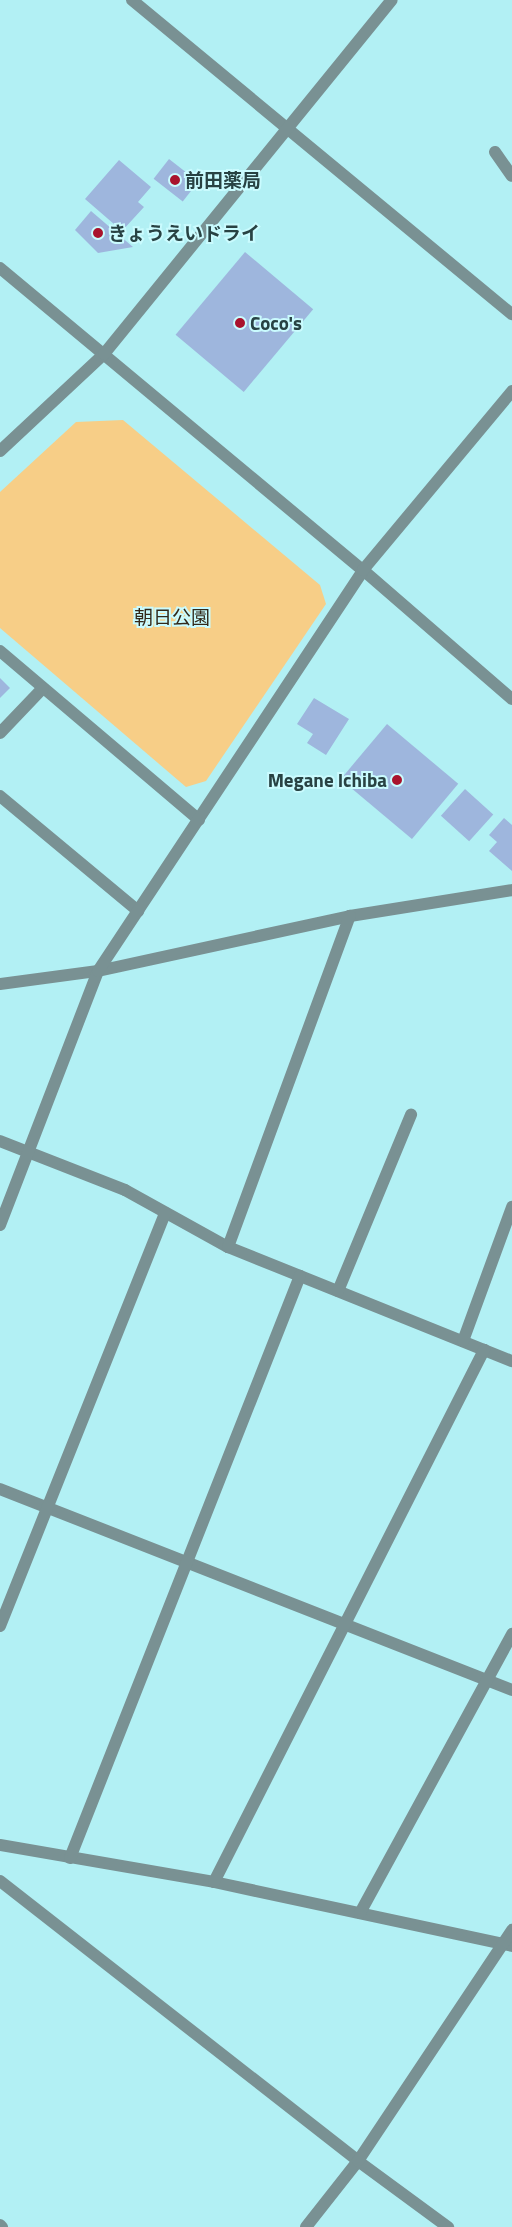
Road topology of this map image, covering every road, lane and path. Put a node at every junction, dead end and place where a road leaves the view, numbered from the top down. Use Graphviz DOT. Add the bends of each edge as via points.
graph roads {
  1 [pos="132,0"];
  2 [pos="392,0"];
  3 [pos="287,130"];
  4 [pos="495,152"];
  5 [pos="512,176"];
  6 [pos="0,268"];
  7 [pos="512,314"];
  8 [pos="104,354"];
  9 [pos="512,391"];
  10 [pos="0,451"];
  11 [pos="363,570"];
  12 [pos="0,651"];
  13 [pos="43,688"];
  14 [pos="512,699"];
  15 [pos="0,733"];
  16 [pos="0,796"];
  17 [pos="199,820"];
  18 [pos="512,890"];
  19 [pos="138,911"];
  20 [pos="350,916"];
  21 [pos="98,971"];
  22 [pos="0,984"];
  23 [pos="411,1115"];
  24 [pos="0,1142"];
  25 [pos="30,1152"];
  26 [pos="512,1207"];
  27 [pos="166,1213"];
  28 [pos="0,1225"];
  29 [pos="228,1247"];
  30 [pos="300,1276"];
  31 [pos="338,1291"];
  32 [pos="464,1341"];
  33 [pos="484,1350"];
  34 [pos="512,1361"];
  35 [pos="0,1489"];
  36 [pos="47,1507"];
  37 [pos="188,1564"];
  38 [pos="0,1626"];
  39 [pos="346,1626"];
  40 [pos="512,1634"];
  41 [pos="487,1681"];
  42 [pos="512,1690"];
  43 [pos="0,1845"];
  44 [pos="70,1858"];
  45 [pos="0,1881"];
  46 [pos="214,1882"];
  47 [pos="360,1913"];
  48 [pos="512,1930"];
  49 [pos="508,1945"];
  50 [pos="358,2161"];
  51 [pos="306,2227"];
  52 [pos="448,2227"];
  1 -- 3 [label="street"];
  2 -- 3 [label="street"];
  3 -- 7 [label="street"];
  3 -- 8 [label="street"];
  4 -- 5 [label="street"];
  6 -- 8 [label="street"];
  8 -- 10 [label="street"];
  8 -- 11 [label="street"];
  9 -- 11 [label="street"];
  11 -- 14 [label="street"];
  11 -- 17 [label="street"];
  12 -- 13 [label="street"];
  13 -- 15 [label="street"];
  13 -- 17 [label="street"];
  16 -- 19 [label="street"];
  17 -- 19 [label="street"];
  18 -- 20 [label="street"];
  19 -- 21 [label="street"];
  20 -- 21 [label="street"];
  20 -- 29 [label="street"];
  21 -- 22 [label="street"];
  21 -- 25 [label="street"];
  23 -- 31 [label="street"];
  24 -- 25 [label="street"];
  25 -- 27 [label="street" via="125,1190"];
  25 -- 28 [label="street"];
  26 -- 32 [label="street"];
  27 -- 29 [label="street"];
  27 -- 36 [label="street"];
  29 -- 30 [label="street"];
  30 -- 31 [label="street"];
  30 -- 37 [label="street"];
  31 -- 32 [label="street"];
  32 -- 33 [label="street"];
  33 -- 34 [label="street"];
  33 -- 39 [label="street"];
  35 -- 36 [label="street"];
  36 -- 37 [label="street"];
  36 -- 38 [label="street"];
  37 -- 39 [label="street"];
  37 -- 44 [label="street"];
  39 -- 41 [label="street"];
  39 -- 46 [label="street"];
  40 -- 41 [label="street"];
  41 -- 42 [label="street"];
  41 -- 47 [label="street"];
  43 -- 44 [label="street"];
  44 -- 46 [label="street"];
  45 -- 50 [label="street"];
  46 -- 47 [label="street"];
  47 -- 49 [label="street"];
  48 -- 49 [label="street"];
  49 -- 50 [label="street"];
  50 -- 51 [label="street"];
  50 -- 52 [label="street"];
}
